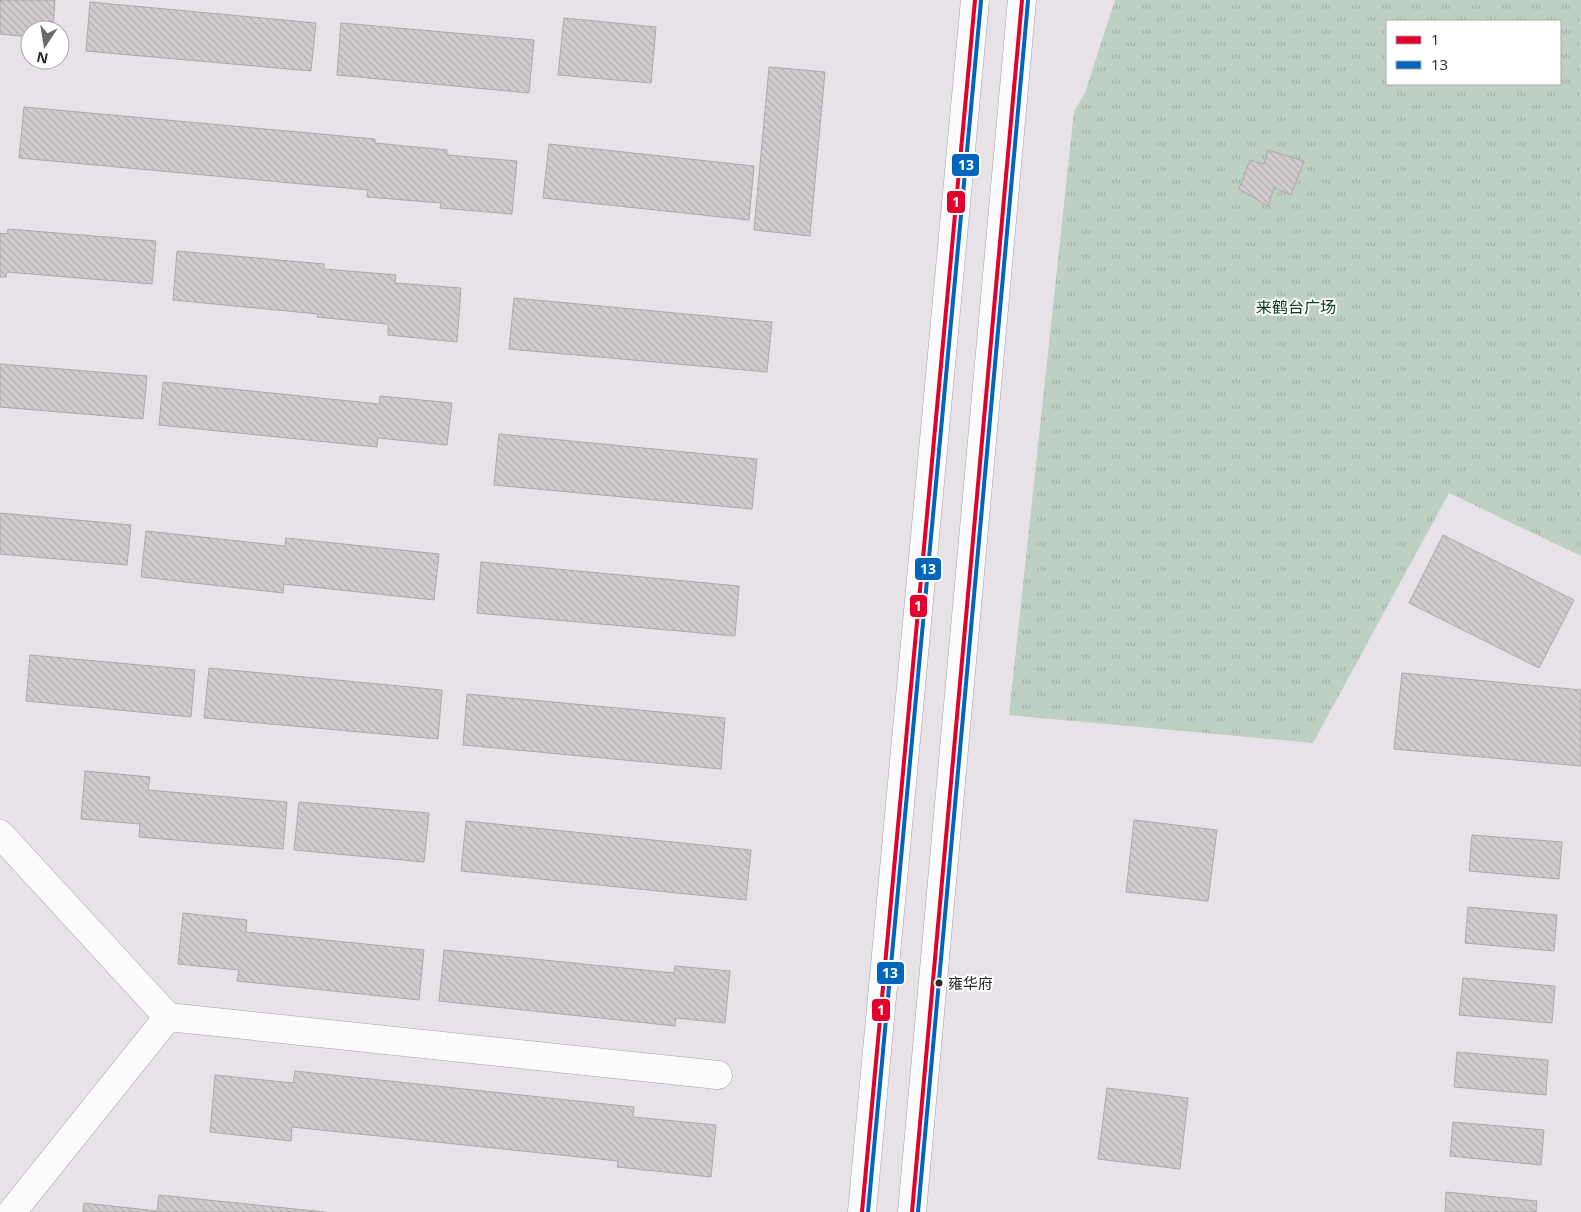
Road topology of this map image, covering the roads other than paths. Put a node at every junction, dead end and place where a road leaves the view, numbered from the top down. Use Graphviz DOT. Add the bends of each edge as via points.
graph roads {
  1 [pos="976,0"];
  2 [pos="1022,0"];
  3 [pos="0,834"];
  4 [pos="168,1017"];
  5 [pos="718,1075"];
  6 [pos="12,1212"];
  7 [pos="862,1212"];
  8 [pos="912,1212"];
  1 -- 7 [label="main road"];
  2 -- 8 [label="main road"];
  3 -- 4 [label="main road"];
  4 -- 5 [label="main road"];
  4 -- 6 [label="main road"];
}
